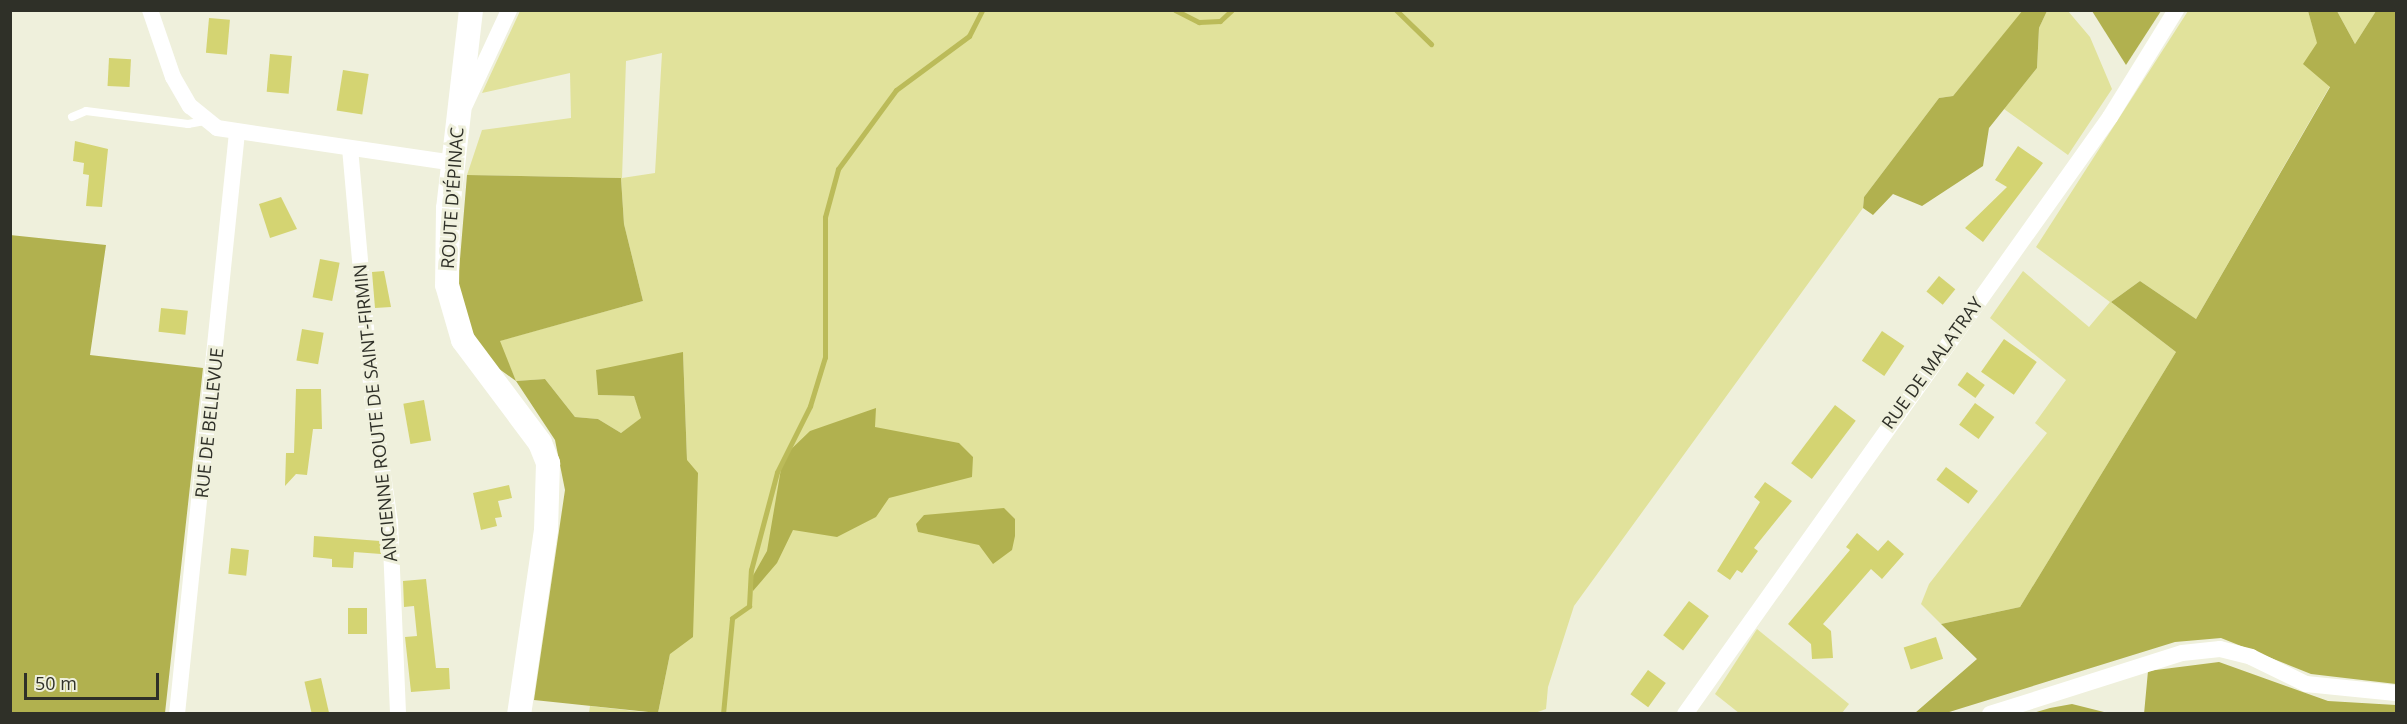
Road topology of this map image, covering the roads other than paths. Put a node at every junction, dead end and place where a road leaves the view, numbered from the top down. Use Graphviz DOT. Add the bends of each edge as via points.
graph roads {
  1 [pos="150,10"];
  2 [pos="471,10"];
  3 [pos="509,10"];
  4 [pos="2176,10"];
  5 [pos="72,117"];
  6 [pos="204,121"];
  7 [pos="457,122"];
  8 [pos="237,132"];
  9 [pos="350,148"];
  10 [pos="453,163"];
  11 [pos="2397,693"];
  12 [pos="177,714"];
  13 [pos="398,714"];
  14 [pos="519,714"];
  15 [pos="1685,714"];
  16 [pos="1990,714"];
  1 -- 6 [label="street" via="173,77"];
  2 -- 7 [label="main road, ROUTE D'ÉPINAC"];
  3 -- 7 [label="street"];
  4 -- 15 [label="street, RUE DE MALATRAY" via="2110,117"];
  5 -- 6 [label="lane" via="86,111 188,124"];
  6 -- 8 [label="street"];
  7 -- 10 [label="main road, ROUTE D'ÉPINAC"];
  8 -- 9 [label="street"];
  8 -- 12 [label="street, RUE DE BELLEVUE"];
  9 -- 10 [label="street"];
  9 -- 13 [label="street, ANCIENNE ROUTE DE SAINT-FIRMIN" via="373,406 390,522"];
  10 -- 14 [label="main road, ROUTE D'ÉPINAC" via="446,257 453,314 476,361 540,444 548,463 546,530"];
  11 -- 16 [label="street" via="2306,684 2251,657 2220,649 2182,653"];
}
